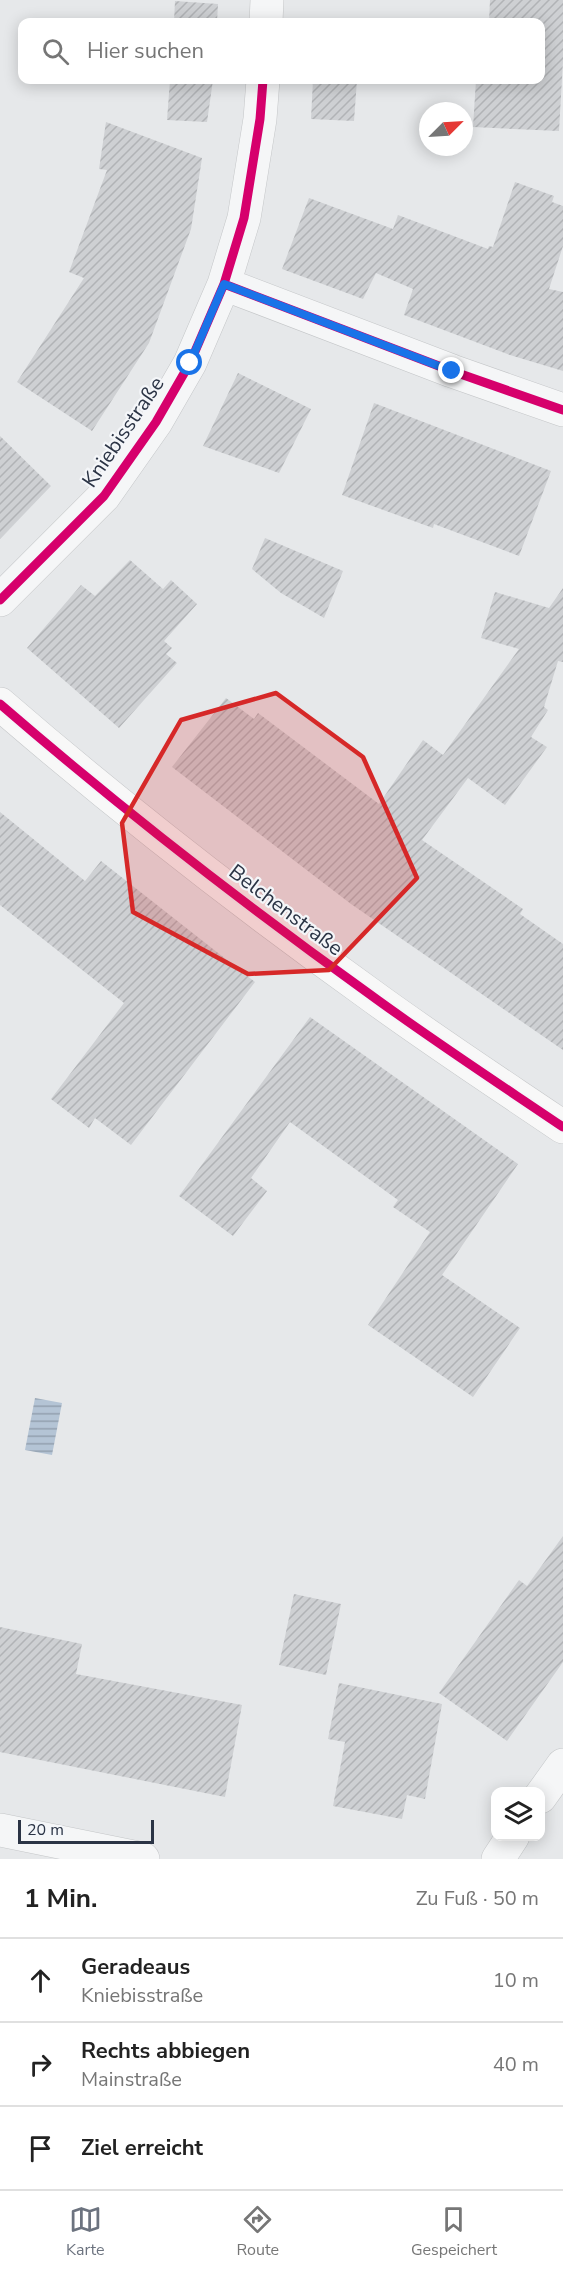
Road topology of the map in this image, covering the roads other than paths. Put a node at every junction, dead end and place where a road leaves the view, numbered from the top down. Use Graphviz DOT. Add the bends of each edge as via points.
graph roads {
  1 [pos="267,0"];
  2 [pos="266,18"];
  3 [pos="262,84"];
  4 [pos="224,284"];
  5 [pos="563,410"];
  6 [pos="0,600"];
  7 [pos="0,704"];
  8 [pos="563,1127"];
  9 [pos="563,1765"];
  10 [pos="545,1790"];
  11 [pos="0,1830"];
  12 [pos="510,1841"];
  13 [pos="142,1859"];
  14 [pos="498,1859"];
  1 -- 2 [label="street"];
  3 -- 4 [label="street, Kniebisstraße" via="244,218"];
  4 -- 5 [label="street"];
  4 -- 6 [label="street, Kniebisstraße" via="190,363 143,441 104,496"];
  7 -- 8 [label="street, Belchenstraße" via="99,788 268,920"];
  9 -- 10 [label="street"];
  11 -- 13 [label="street"];
  12 -- 14 [label="street"];
}
